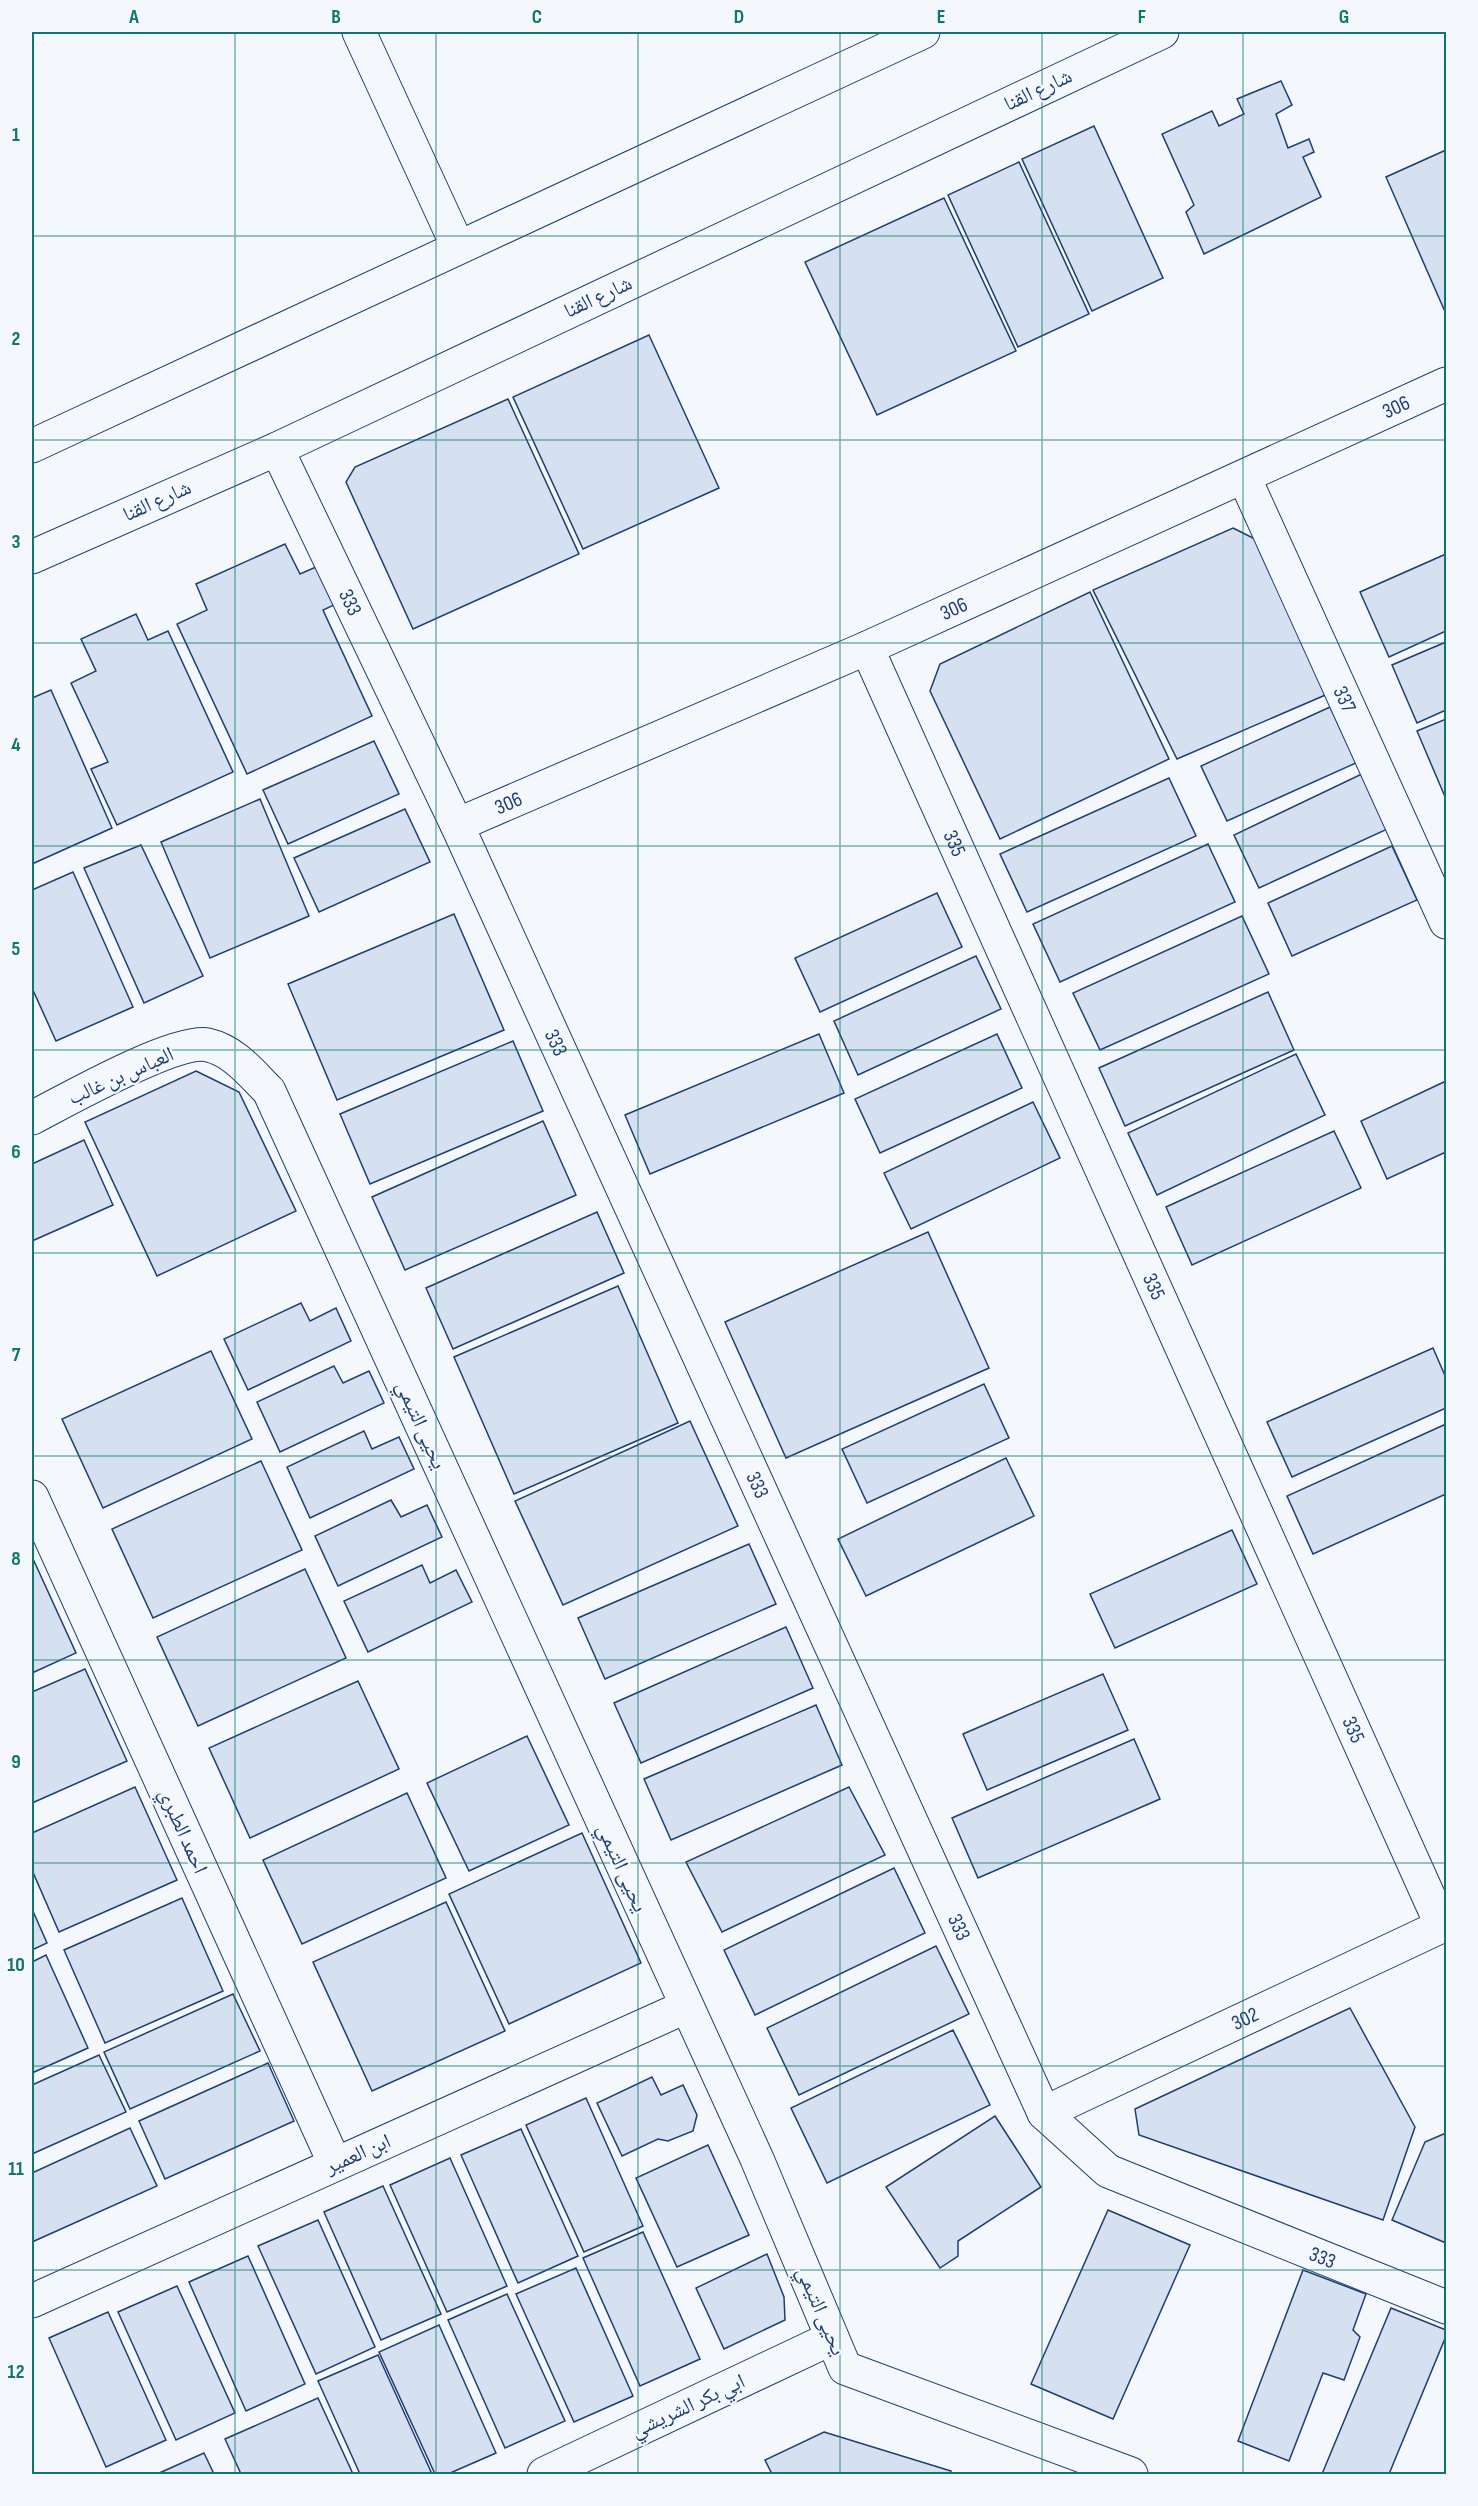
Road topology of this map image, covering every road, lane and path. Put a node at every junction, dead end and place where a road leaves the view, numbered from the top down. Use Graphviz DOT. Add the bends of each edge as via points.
graph roads {
  1 [pos="359,32"];
  2 [pos="923,32"];
  3 [pos="1162,32"];
  4 [pos="458,247"];
  5 [pos="1446,384"];
  6 [pos="32,446"];
  7 [pos="277,449"];
  8 [pos="1244,477"];
  9 [pos="32,557"];
  10 [pos="867,648"];
  11 [pos="457,825"];
  12 [pos="1434,860"];
  13 [pos="1446,922"];
  14 [pos="269,1091"];
  15 [pos="32,1118"];
  16 [pos="32,1497"];
  17 [pos="1444,1925"];
  18 [pos="685,2007"];
  19 [pos="1044,2113"];
  20 [pos="335,2164"];
  21 [pos="32,2301"];
  22 [pos="1446,2307"];
  23 [pos="832,2338"];
  24 [pos="544,2475"];
  25 [pos="1131,2475"];
  1 -- 4 [label="street"];
  2 -- 4 [label="street"];
  3 -- 7 [label="street, شارع القنا"];
  4 -- 6 [label="street"];
  5 -- 8 [label="street, 306"];
  7 -- 9 [label="street, شارع القنا"];
  7 -- 11 [label="street, 333"];
  8 -- 10 [label="street, 306"];
  8 -- 12 [label="street, 337"];
  10 -- 11 [label="street, 306"];
  10 -- 17 [label="street, 335"];
  11 -- 19 [label="street, 333"];
  12 -- 13 [label="street, 337"];
  14 -- 15 [label="street, العباس بن غالب" via="237,1058 207,1045 165,1052"];
  14 -- 18 [label="street, يحيى التيمي"];
  16 -- 20 [label="street, احمد الطبري"];
  17 -- 19 [label="street, 302"];
  18 -- 20 [label="street, ابن العمير"];
  18 -- 23 [label="street, يحيى التيمي" via="756,2159"];
  19 -- 22 [label="street, 333" via="1108,2171"];
  20 -- 21 [label="street, ابن العمير"];
  23 -- 24 [label="street, ابي بكر الشريشي"];
  23 -- 25 [label="street, يحيى التيمي" via="845,2368"];
}
